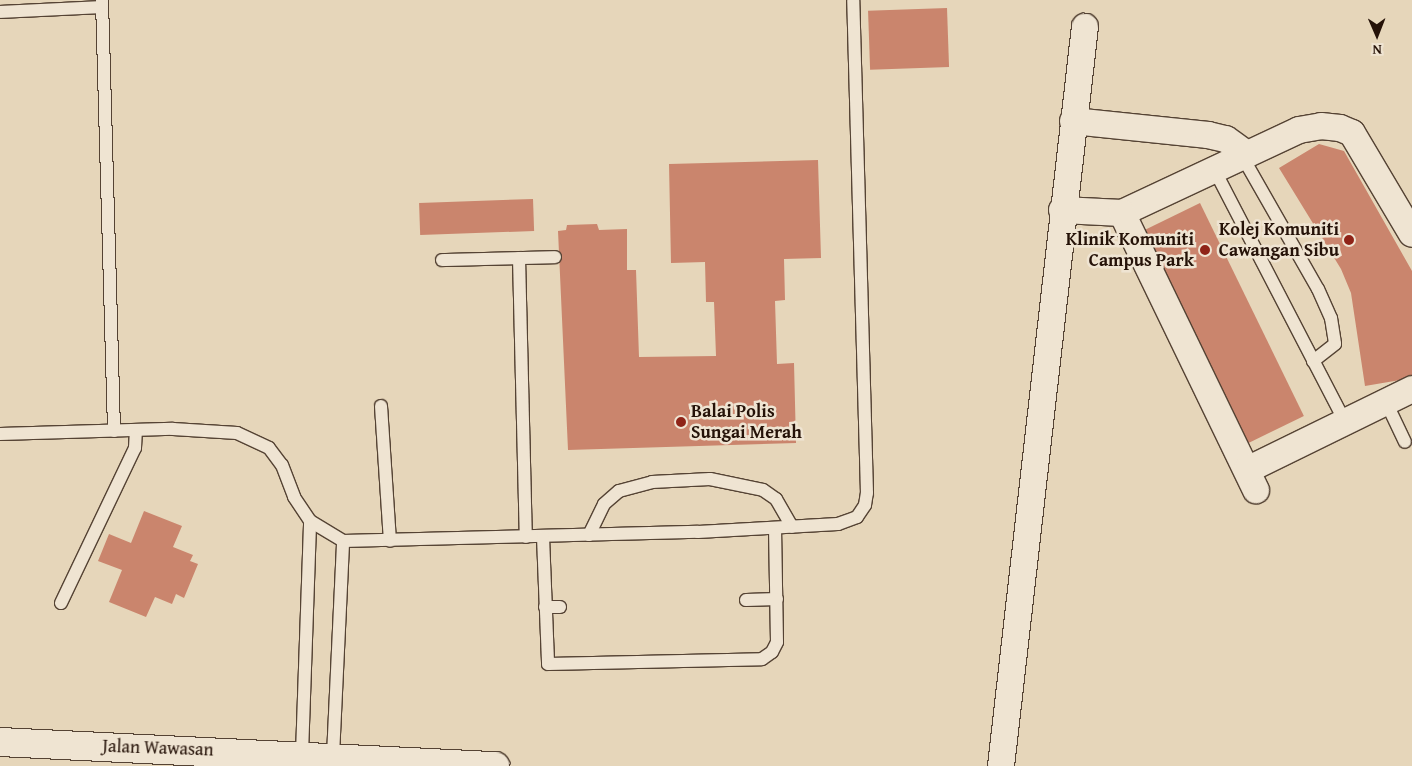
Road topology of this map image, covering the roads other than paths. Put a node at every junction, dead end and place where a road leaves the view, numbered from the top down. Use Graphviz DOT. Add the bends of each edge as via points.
graph roads {
  1 [pos="853,0"];
  2 [pos="102,4"];
  3 [pos="0,12"];
  4 [pos="1085,27"];
  5 [pos="1073,121"];
  6 [pos="1245,155"];
  7 [pos="1214,170"];
  8 [pos="1062,210"];
  9 [pos="1122,213"];
  10 [pos="1412,234"];
  11 [pos="555,257"];
  12 [pos="519,258"];
  13 [pos="442,260"];
  14 [pos="1313,361"];
  15 [pos="1412,389"];
  16 [pos="1386,402"];
  17 [pos="381,406"];
  18 [pos="1345,422"];
  19 [pos="136,430"];
  20 [pos="114,431"];
  21 [pos="0,434"];
  22 [pos="1405,442"];
  23 [pos="310,521"];
  24 [pos="792,527"];
  25 [pos="775,528"];
  26 [pos="589,535"];
  27 [pos="526,537"];
  28 [pos="543,537"];
  29 [pos="343,541"];
  30 [pos="390,541"];
  31 [pos="777,599"];
  32 [pos="746,600"];
  33 [pos="61,603"];
  34 [pos="545,607"];
  35 [pos="560,607"];
  36 [pos="0,742"];
  37 [pos="302,754"];
  38 [pos="333,756"];
  39 [pos="178,757"];
  40 [pos="495,766"];
  41 [pos="1001,766"];
  1 -- 24 [label="lane" via="864,191 865,504 857,517 838,524"];
  2 -- 3 [label="lane"];
  2 -- 20 [label="lane"];
  4 -- 5 [label="street"];
  5 -- 6 [label="street" via="1208,135 1226,139"];
  5 -- 8 [label="street"];
  6 -- 7 [label="street"];
  6 -- 10 [label="street" via="1306,128 1340,128 1352,133"];
  6 -- 14 [label="lane" via="1318,288 1331,318 1336,344"];
  7 -- 9 [label="street"];
  7 -- 14 [label="lane"];
  8 -- 9 [label="street"];
  8 -- 41 [label="street"];
  9 -- 18 [label="street" via="1252,480"];
  11 -- 12 [label="lane"];
  12 -- 13 [label="lane"];
  12 -- 27 [label="lane"];
  14 -- 18 [label="lane"];
  15 -- 16 [label="street"];
  16 -- 18 [label="street"];
  16 -- 22 [label="lane"];
  17 -- 30 [label="lane"];
  19 -- 20 [label="lane"];
  19 -- 23 [label="lane" via="214,430 249,437 269,448 282,465 294,497"];
  19 -- 33 [label="lane" via="135,448"];
  20 -- 21 [label="lane"];
  23 -- 29 [label="lane"];
  23 -- 37 [label="lane"];
  24 -- 25 [label="lane"];
  24 -- 26 [label="lane" via="776,500 763,490 710,479 652,482 619,491 604,504"];
  25 -- 26 [label="lane"];
  25 -- 31 [label="lane"];
  26 -- 28 [label="lane"];
  27 -- 28 [label="lane"];
  27 -- 30 [label="lane"];
  28 -- 34 [label="lane"];
  29 -- 30 [label="lane"];
  29 -- 38 [label="lane"];
  31 -- 32 [label="lane"];
  31 -- 34 [label="lane" via="777,642 772,652 762,659 549,664"];
  34 -- 35 [label="lane"];
  36 -- 39 [label="street, Jalan Wawasan"];
  37 -- 38 [label="street, Jalan Wawasan"];
  37 -- 39 [label="street, Jalan Wawasan"];
  38 -- 40 [label="street, Jalan Wawasan"];
}
